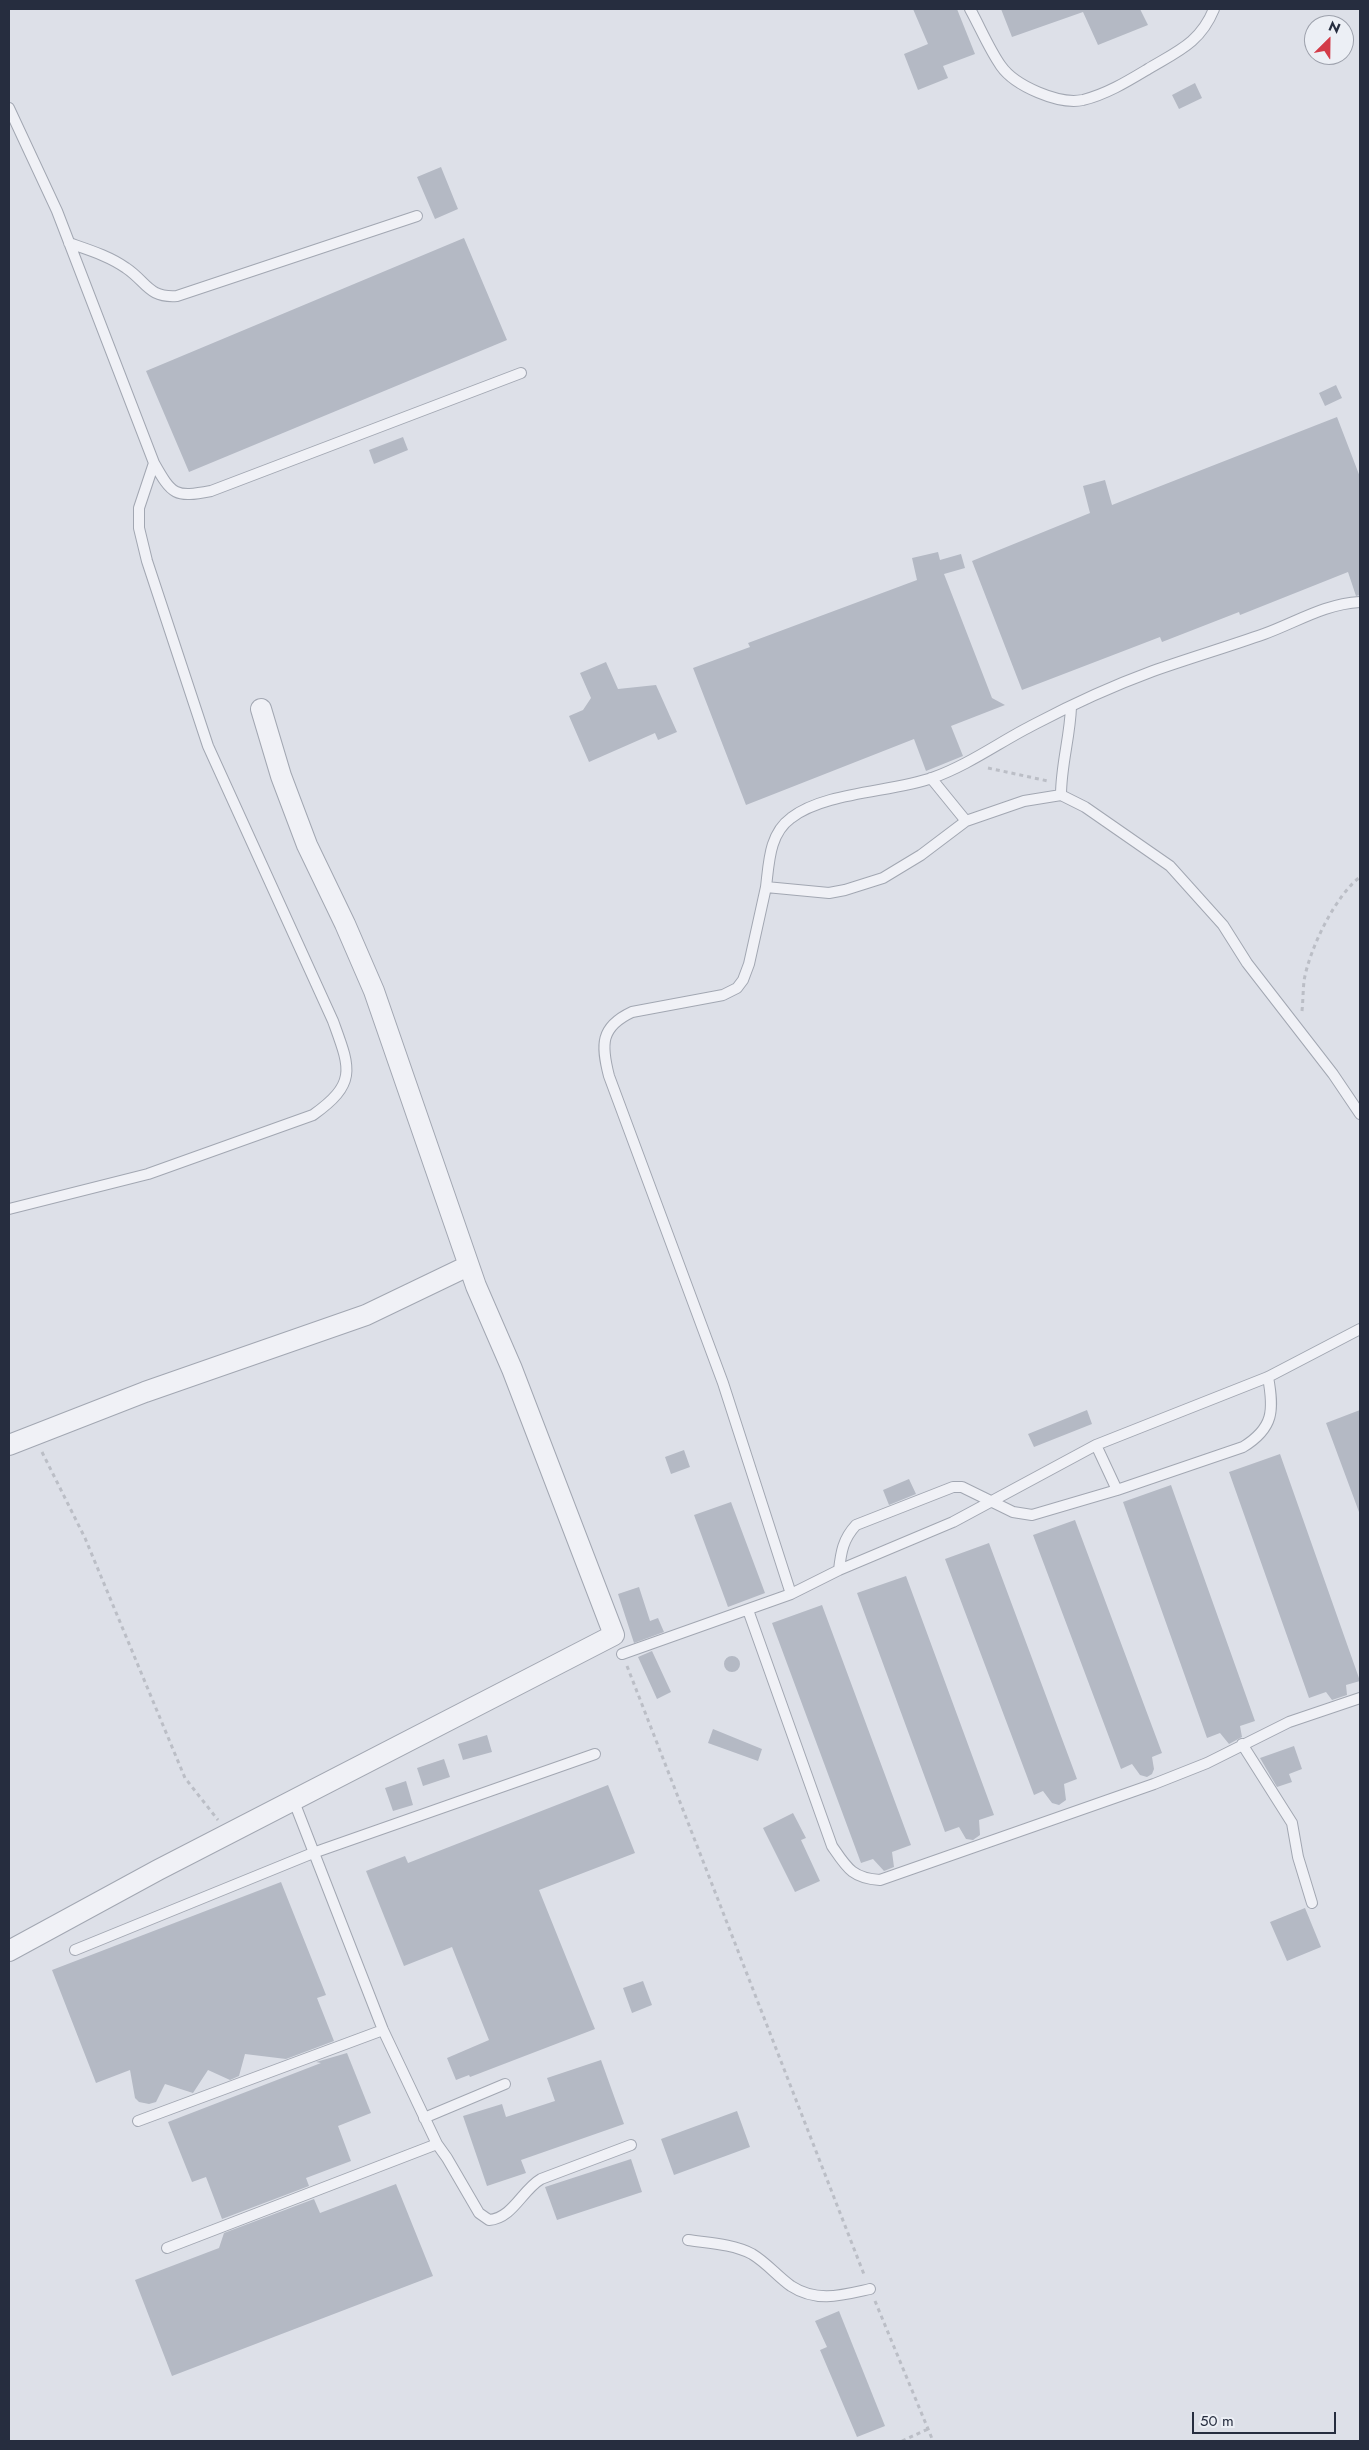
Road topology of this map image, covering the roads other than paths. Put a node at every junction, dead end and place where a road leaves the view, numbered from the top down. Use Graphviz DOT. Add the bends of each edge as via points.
graph roads {
  1 [pos="970,9"];
  2 [pos="1214,9"];
  3 [pos="9,108"];
  4 [pos="416,216"];
  5 [pos="69,243"];
  6 [pos="521,373"];
  7 [pos="154,464"];
  8 [pos="1360,602"];
  9 [pos="1071,707"];
  10 [pos="261,709"];
  11 [pos="931,778"];
  12 [pos="1061,794"];
  13 [pos="966,821"];
  14 [pos="766,887"];
  15 [pos="1359,1110"];
  16 [pos="9,1209"];
  17 [pos="468,1266"];
  18 [pos="1360,1320"];
  19 [pos="1356,1332"];
  20 [pos="1268,1377"];
  21 [pos="36,1440"];
  22 [pos="9,1445"];
  23 [pos="1096,1445"];
  24 [pos="9,1455"];
  25 [pos="1117,1490"];
  26 [pos="991,1502"];
  27 [pos="839,1570"];
  28 [pos="791,1594"];
  29 [pos="748,1610"];
  30 [pos="622,1654"];
  31 [pos="1360,1698"];
  32 [pos="1242,1744"];
  33 [pos="596,1754"];
  34 [pos="293,1799"];
  35 [pos="313,1853"];
  36 [pos="1312,1903"];
  37 [pos="75,1950"];
  38 [pos="9,1951"];
  39 [pos="383,2030"];
  40 [pos="505,2084"];
  41 [pos="424,2118"];
  42 [pos="138,2121"];
  43 [pos="437,2144"];
  44 [pos="631,2145"];
  45 [pos="688,2240"];
  46 [pos="167,2248"];
  47 [pos="870,2289"];
  1 -- 2 [label="lane" via="1002,67 1024,86 1050,97 1081,100 1116,88 1193,42 1207,25"];
  3 -- 5 [label="lane"];
  4 -- 5 [label="lane" via="177,296 151,292 128,268"];
  5 -- 7 [label="lane"];
  6 -- 7 [label="lane" via="211,491 185,496 175,492"];
  7 -- 16 [label="lane" via="139,508 138,528 147,561 208,746 333,1021 347,1060 346,1082 334,1100 313,1115 148,1174"];
  8 -- 9 [label="lane" via="1321,609 1266,633 1151,672"];
  9 -- 11 [label="lane" via="968,763"];
  9 -- 12 [label="lane" via="1071,733"];
  10 -- 17 [label="street" via="281,776 307,845 374,991"];
  11 -- 13 [label="lane"];
  11 -- 14 [label="lane" via="852,795 801,811 778,831"];
  12 -- 13 [label="lane" via="1024,801"];
  12 -- 15 [label="lane" via="1085,806 1170,866 1223,925 1247,963"];
  13 -- 14 [label="lane" via="922,855 873,881 829,893"];
  14 -- 28 [label="lane" via="749,964 736,988 723,995 627,1014 612,1024 605,1036 603,1052 609,1076 724,1383"];
  17 -- 21 [label="street" via="366,1315 341,1334 262,1357"];
  17 -- 34 [label="street" via="512,1370 614,1635"];
  18 -- 19 [label="lane"];
  19 -- 20 [label="lane"];
  20 -- 23 [label="lane"];
  20 -- 25 [label="lane" via="1271,1413 1257,1438 1243,1447"];
  21 -- 22 [label="street"];
  21 -- 24 [label="street"];
  23 -- 25 [label="lane"];
  23 -- 26 [label="lane"];
  25 -- 26 [label="lane" via="1032,1515 1014,1512"];
  26 -- 27 [label="lane" via="953,1522"];
  26 -- 27 [label="lane" via="962,1487 953,1487 856,1525 841,1549"];
  27 -- 28 [label="lane"];
  28 -- 29 [label="lane"];
  29 -- 30 [label="lane"];
  29 -- 32 [label="lane" via="832,1846 848,1868 862,1878 880,1880 1145,1788 1207,1763"];
  31 -- 32 [label="lane" via="1289,1722"];
  32 -- 36 [label="lane" via="1292,1823"];
  33 -- 35 [label="lane"];
  34 -- 35 [label="lane"];
  34 -- 38 [label="street"];
  35 -- 37 [label="lane"];
  35 -- 39 [label="lane"];
  39 -- 41 [label="lane"];
  39 -- 42 [label="lane"];
  40 -- 41 [label="lane"];
  41 -- 43 [label="lane"];
  43 -- 44 [label="lane" via="478,2214 489,2220 504,2215 541,2179"];
  43 -- 46 [label="lane"];
  45 -- 47 [label="lane" via="750,2253 791,2286 805,2293 821,2297"];
}
